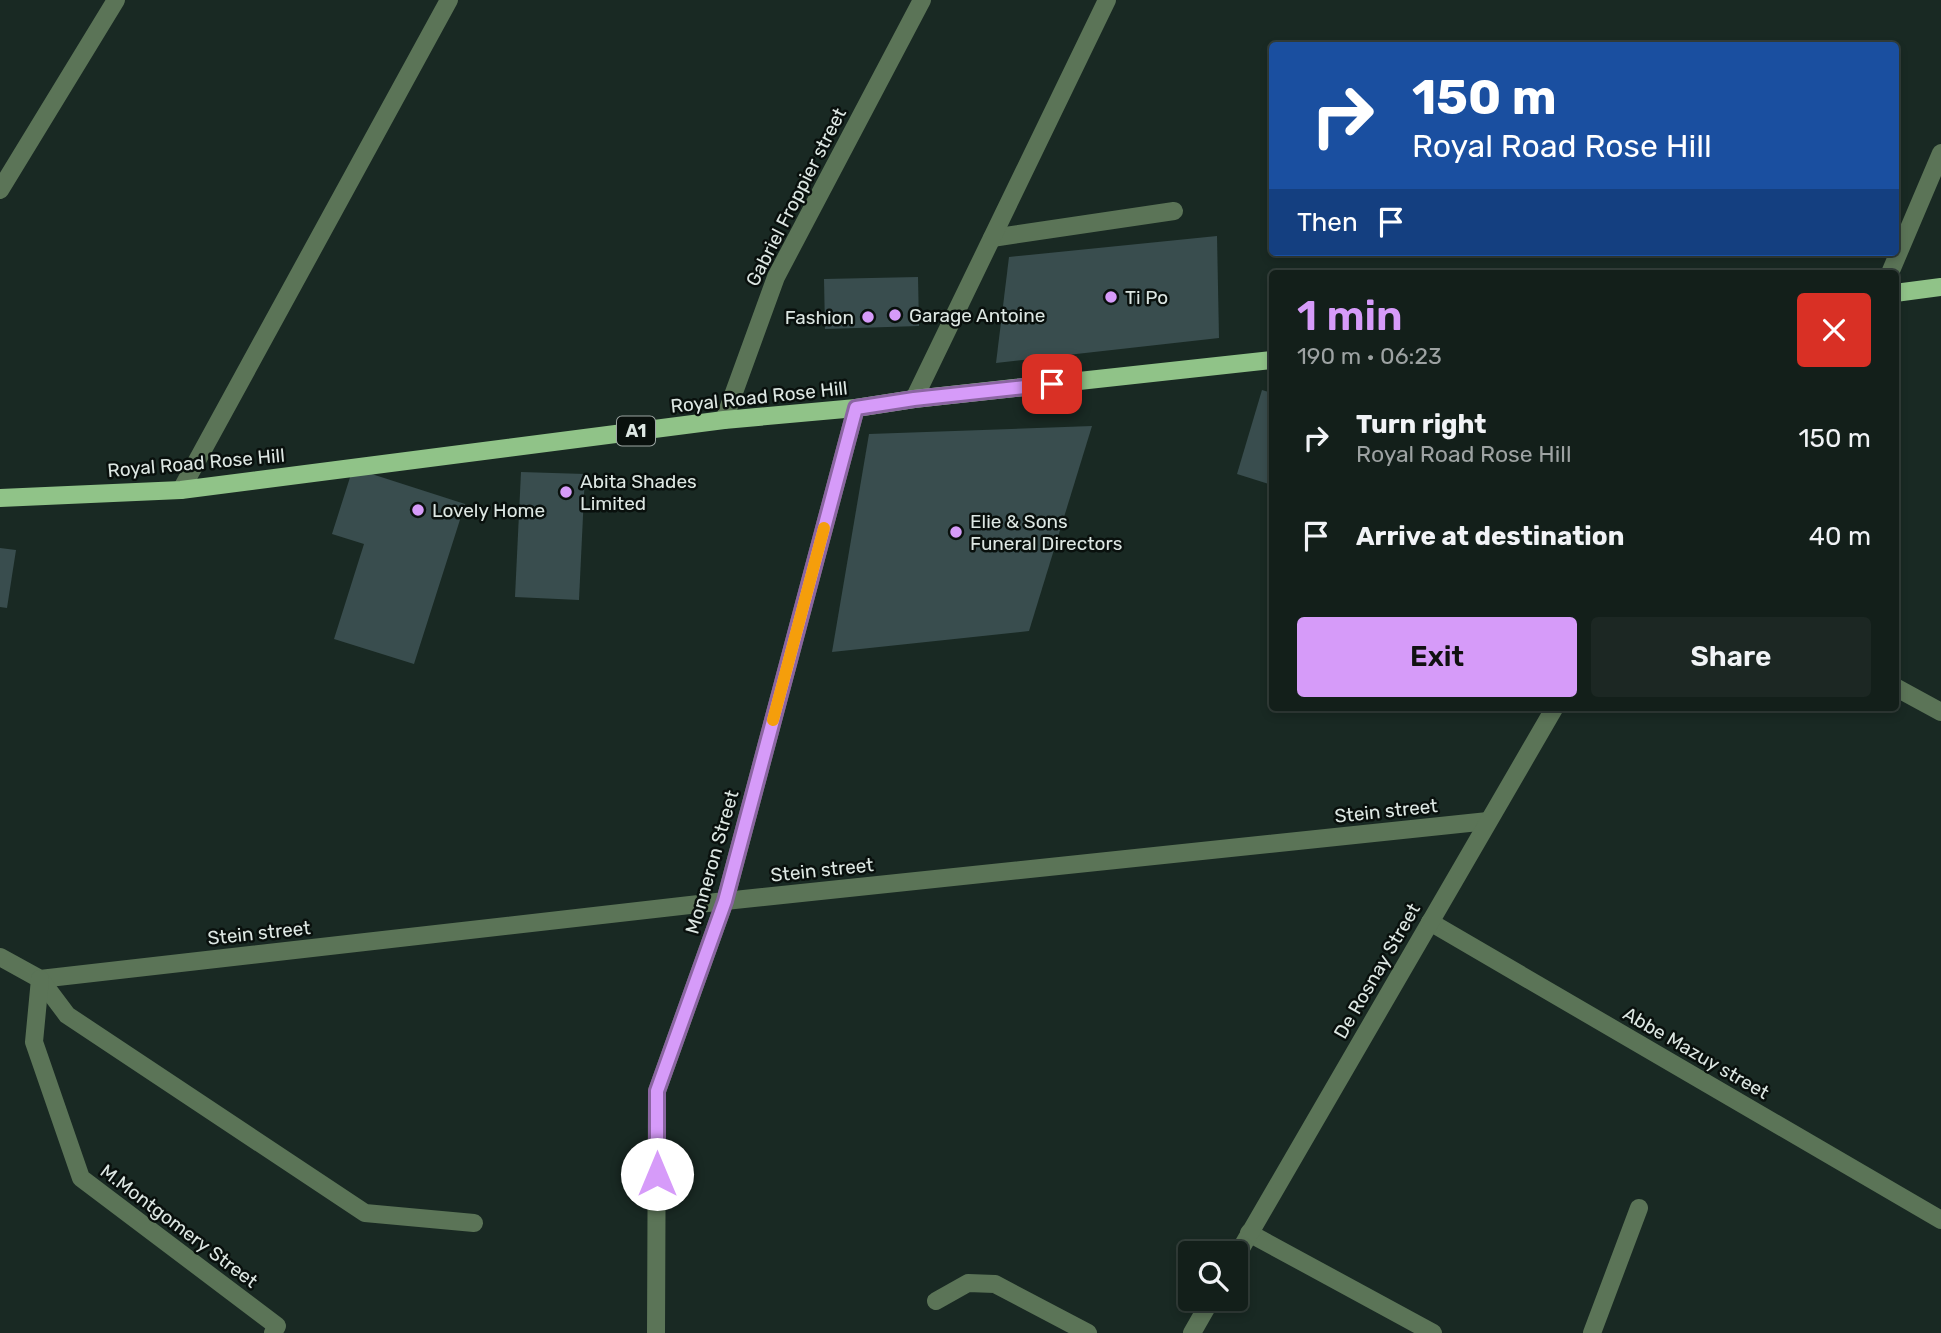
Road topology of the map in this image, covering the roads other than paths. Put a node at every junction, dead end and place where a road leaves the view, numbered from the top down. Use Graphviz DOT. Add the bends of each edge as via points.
graph roads {
  1 [pos="116,0"];
  2 [pos="449,0"];
  3 [pos="922,0"];
  4 [pos="1107,0"];
  5 [pos="1941,153"];
  6 [pos="0,190"];
  7 [pos="1174,211"];
  8 [pos="992,238"];
  9 [pos="1899,252"];
  10 [pos="1941,287"];
  11 [pos="1899,292"];
  12 [pos="1269,360"];
  13 [pos="914,399"];
  14 [pos="856,408"];
  15 [pos="723,420"];
  16 [pos="181,490"];
  17 [pos="0,498"];
  18 [pos="1899,689"];
  19 [pos="1553,711"];
  20 [pos="1941,712"];
  21 [pos="1488,821"];
  22 [pos="725,901"];
  23 [pos="1430,922"];
  24 [pos="0,957"];
  25 [pos="40,979"];
  26 [pos="1639,1208"];
  27 [pos="1941,1220"];
  28 [pos="474,1223"];
  29 [pos="1249,1233"];
  30 [pos="1245,1241"];
  31 [pos="936,1301"];
  32 [pos="1207,1311"];
  33 [pos="1199,1330"];
  34 [pos="273,1333"];
  35 [pos="656,1333"];
  36 [pos="1088,1333"];
  37 [pos="1433,1333"];
  38 [pos="1592,1333"];
  1 -- 6 [label="street"];
  2 -- 16 [label="street"];
  3 -- 15 [label="street, Gabriel Froppier street" via="776,276"];
  4 -- 8 [label="street"];
  5 -- 9 [label="street"];
  7 -- 8 [label="street"];
  8 -- 13 [label="street"];
  10 -- 11 [label="main road"];
  12 -- 13 [label="main road, Royal Road Rose Hill / A1"];
  13 -- 14 [label="main road, Royal Road Rose Hill / A1"];
  14 -- 15 [label="main road, Royal Road Rose Hill / A1"];
  14 -- 22 [label="street, Monneron Street"];
  15 -- 16 [label="main road, Royal Road Rose Hill / A1"];
  16 -- 17 [label="main road, Royal Road Rose Hill / A1"];
  18 -- 20 [label="street"];
  19 -- 21 [label="street, De Rosnay Street"];
  21 -- 22 [label="street, Stein street"];
  21 -- 23 [label="street, De Rosnay Street"];
  22 -- 25 [label="street, Stein street"];
  22 -- 35 [label="street, Monneron Street" via="657,1091"];
  23 -- 27 [label="street, Abbe Mazuy street"];
  23 -- 29 [label="street, De Rosnay Street"];
  24 -- 25 [label="street"];
  25 -- 28 [label="street" via="67,1015 365,1213"];
  25 -- 34 [label="street, M.Montgomery Street" via="34,1042 81,1178 276,1326"];
  26 -- 38 [label="street"];
  29 -- 30 [label="street, De Rosnay Street"];
  29 -- 37 [label="street"];
  31 -- 36 [label="street" via="968,1283 995,1284"];
  32 -- 33 [label="street"];
}
